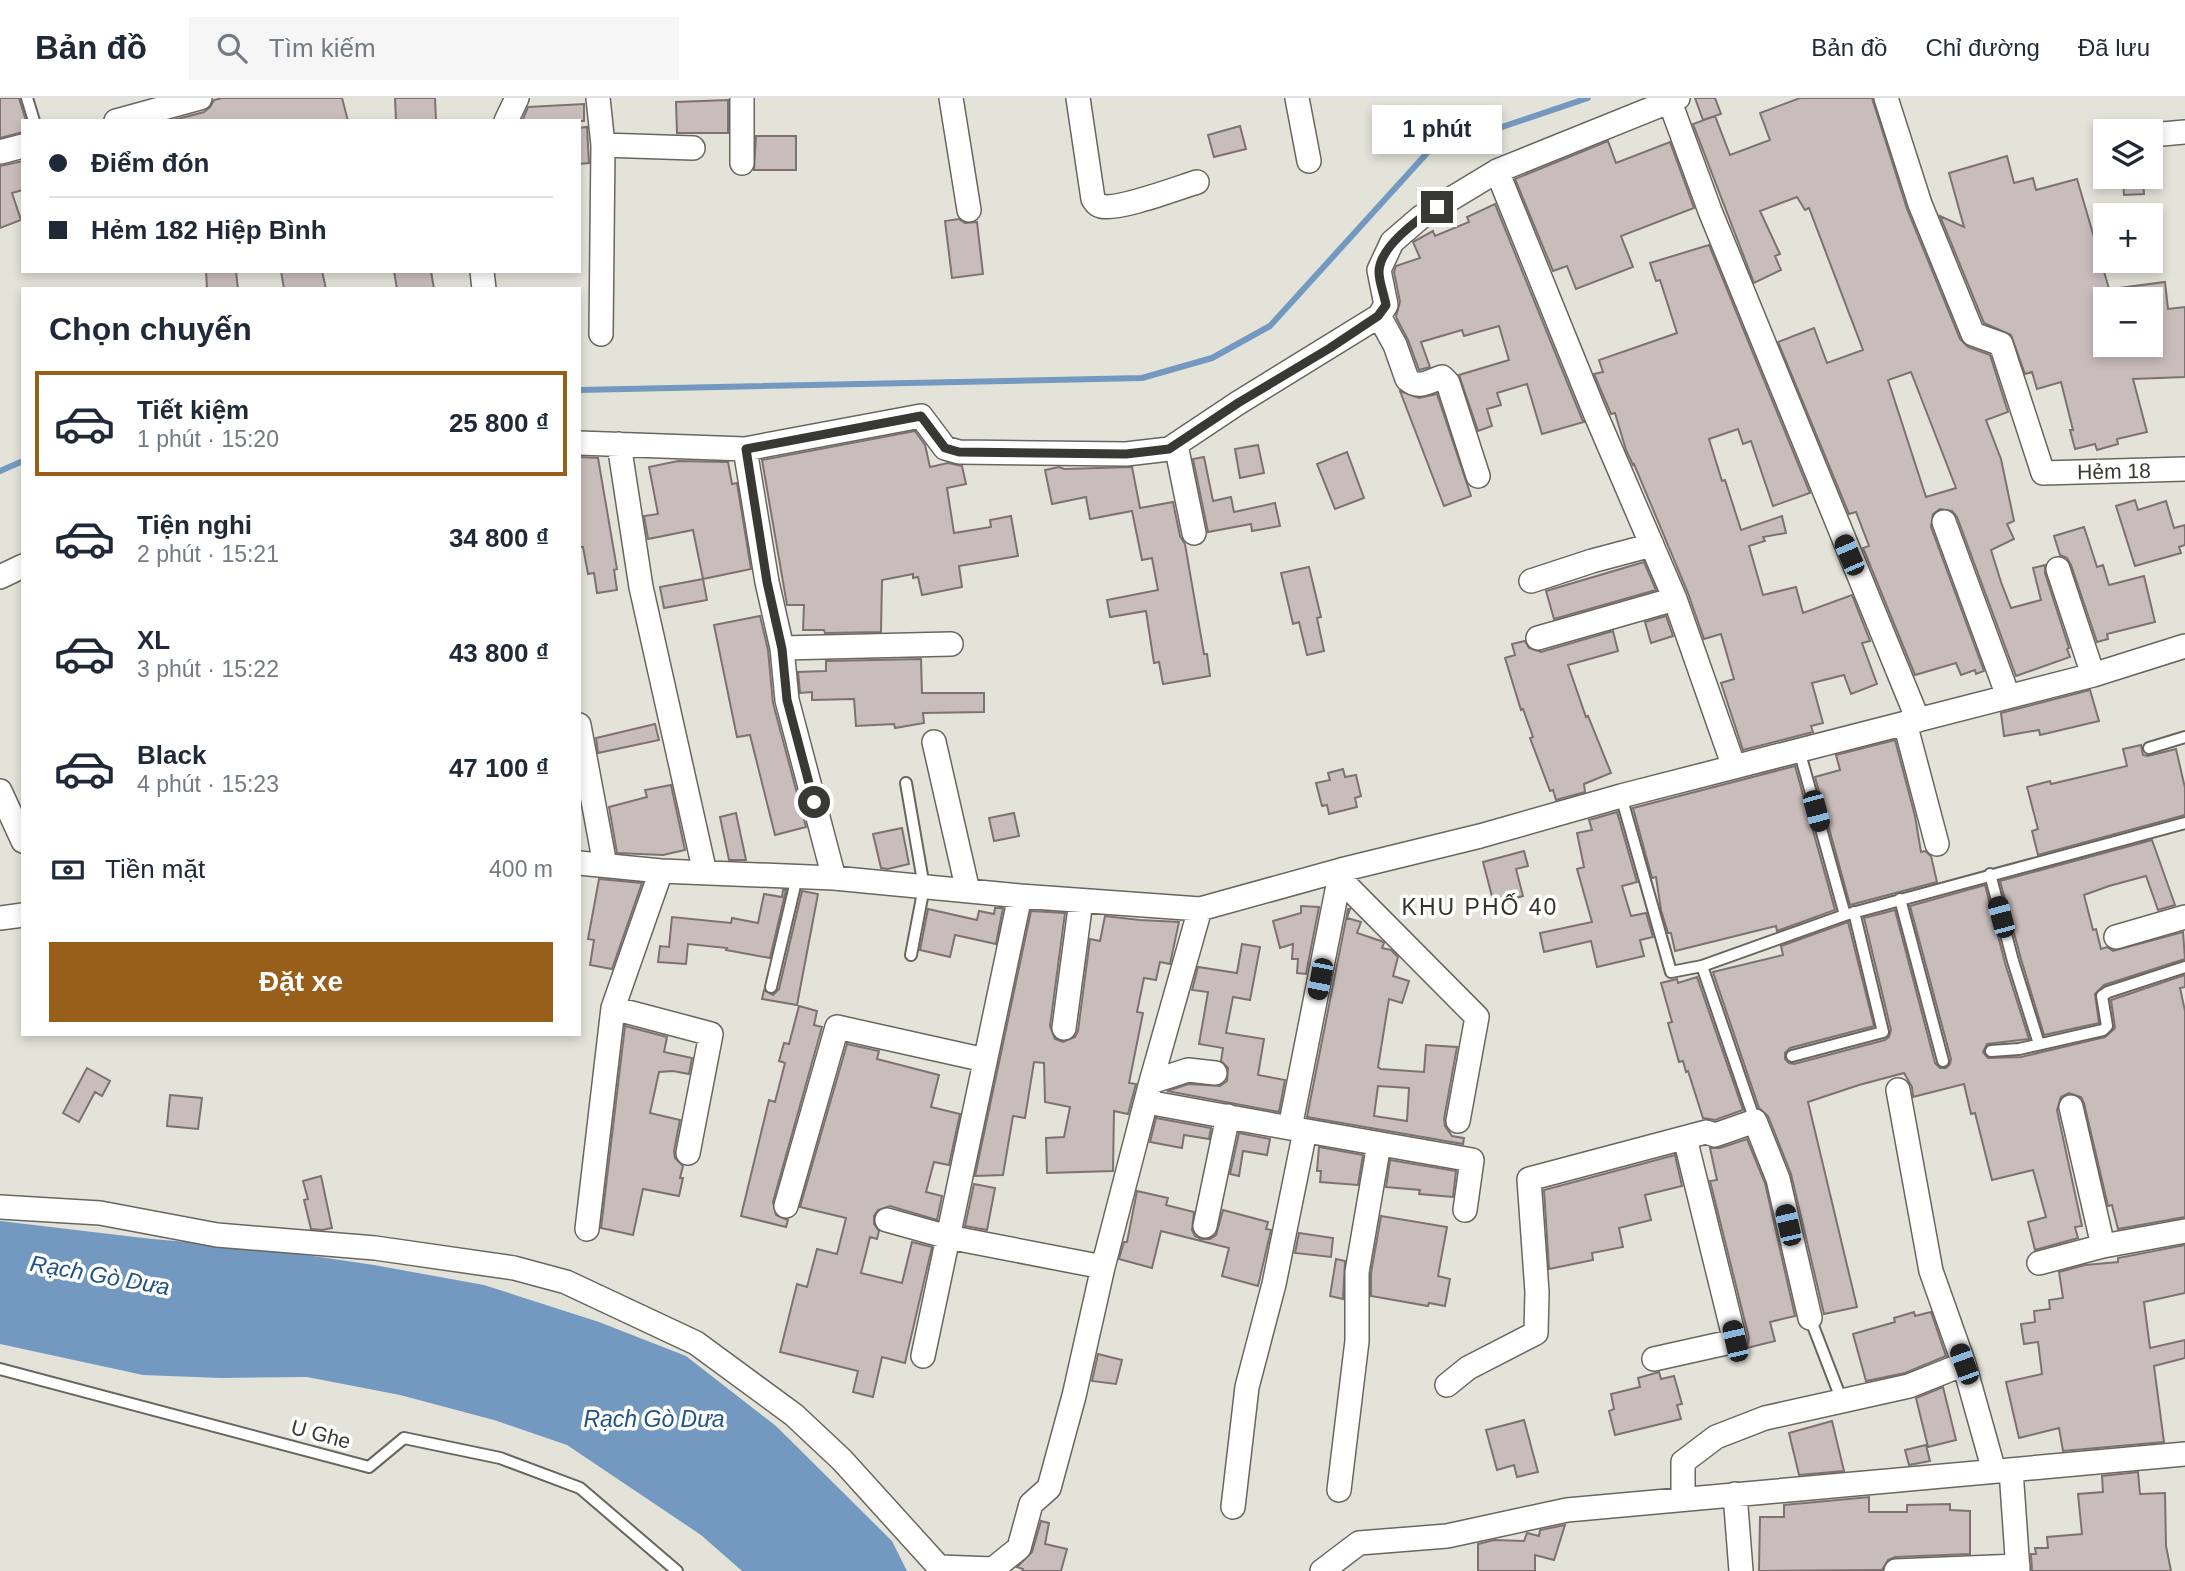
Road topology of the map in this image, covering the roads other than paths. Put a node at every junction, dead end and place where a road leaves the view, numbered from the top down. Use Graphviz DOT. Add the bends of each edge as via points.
graph roads {
  1 [pos="27,98"];
  2 [pos="517,98"];
  3 [pos="598,98"];
  4 [pos="742,98"];
  5 [pos="951,98"];
  6 [pos="1078,98"];
  7 [pos="1297,98"];
  8 [pos="1886,98"];
  9 [pos="1674,100"];
  10 [pos="191,107"];
  11 [pos="33,119"];
  12 [pos="127,119"];
  13 [pos="507,119"];
  14 [pos="2185,132"];
  15 [pos="2163,134"];
  16 [pos="603,145"];
  17 [pos="21,147"];
  18 [pos="693,148"];
  19 [pos="0,152"];
  20 [pos="1309,161"];
  21 [pos="742,163"];
  22 [pos="1497,171"];
  23 [pos="1197,182"];
  24 [pos="969,210"];
  25 [pos="1378,316"];
  26 [pos="601,334"];
  27 [pos="581,443"];
  28 [pos="619,444"];
  29 [pos="1176,445"];
  30 [pos="746,449"];
  31 [pos="2185,469"];
  32 [pos="1478,476"];
  33 [pos="1944,522"];
  34 [pos="1195,533"];
  35 [pos="1652,545"];
  36 [pos="21,567"];
  37 [pos="2058,569"];
  38 [pos="0,577"];
  39 [pos="1531,581"];
  40 [pos="1675,599"];
  41 [pos="1538,638"];
  42 [pos="951,643"];
  43 [pos="2185,646"];
  44 [pos="782,649"];
  45 [pos="2093,675"];
  46 [pos="2008,696"];
  47 [pos="1911,721"];
  48 [pos="581,736"];
  49 [pos="2185,737"];
  50 [pos="934,742"];
  51 [pos="2149,748"];
  52 [pos="1799,750"];
  53 [pos="1734,767"];
  54 [pos="906,783"];
  55 [pos="0,791"];
  56 [pos="1621,796"];
  57 [pos="2185,823"];
  58 [pos="21,837"];
  59 [pos="1937,844"];
  60 [pos="581,863"];
  61 [pos="605,865"];
  62 [pos="661,871"];
  63 [pos="705,873"];
  64 [pos="1990,874"];
  65 [pos="1340,875"];
  66 [pos="797,877"];
  67 [pos="834,878"];
  68 [pos="924,887"];
  69 [pos="968,891"];
  70 [pos="1020,896"];
  71 [pos="1900,899"];
  72 [pos="1081,901"];
  73 [pos="1200,909"];
  74 [pos="1849,913"];
  75 [pos="21,915"];
  76 [pos="2185,917"];
  77 [pos="0,918"];
  78 [pos="2116,937"];
  79 [pos="911,955"];
  80 [pos="1702,966"];
  81 [pos="2185,967"];
  82 [pos="772,987"];
  83 [pos="612,1008"];
  84 [pos="1064,1028"];
  85 [pos="2039,1044"];
  86 [pos="1991,1051"];
  87 [pos="1792,1056"];
  88 [pos="985,1060"];
  89 [pos="1944,1061"];
  90 [pos="1215,1073"];
  91 [pos="1898,1090"];
  92 [pos="1149,1092"];
  93 [pos="2071,1107"];
  94 [pos="1228,1116"];
  95 [pos="1458,1121"];
  96 [pos="1755,1121"];
  97 [pos="1298,1129"];
  98 [pos="1685,1138"];
  99 [pos="1379,1144"];
  100 [pos="688,1153"];
  101 [pos="0,1206"];
  102 [pos="786,1206"];
  103 [pos="1465,1210"];
  104 [pos="887,1220"];
  105 [pos="1205,1226"];
  106 [pos="587,1229"];
  107 [pos="2185,1231"];
  108 [pos="948,1237"];
  109 [pos="2103,1245"];
  110 [pos="2039,1263"];
  111 [pos="1102,1267"];
  112 [pos="1810,1318"];
  113 [pos="923,1356"];
  114 [pos="1654,1359"];
  115 [pos="1964,1364"];
  116 [pos="0,1369"];
  117 [pos="1447,1385"];
  118 [pos="1842,1401"];
  119 [pos="2185,1454"];
  120 [pos="2003,1470"];
  121 [pos="1339,1490"];
  122 [pos="1735,1494"];
  123 [pos="1683,1498"];
  124 [pos="1233,1507"];
  125 [pos="2018,1568"];
  126 [pos="677,1571"];
  127 [pos="1322,1571"];
  128 [pos="1741,1571"];
  129 [pos="1896,1571"];
  1 -- 11 [label="lane"];
  2 -- 13 [label="street"];
  3 -- 16 [label="street"];
  4 -- 21 [label="street"];
  5 -- 24 [label="street"];
  6 -- 23 [label="street" via="1097,204 1118,206"];
  7 -- 20 [label="street"];
  8 -- 31 [label="street, Hẻm 18" via="1920,204 1973,334 2001,344 2043,473"];
  9 -- 22 [label="street"];
  9 -- 47 [label="street" via="1710,211"];
  10 -- 12 [label="street"];
  14 -- 15 [label="street"];
  16 -- 18 [label="street"];
  16 -- 26 [label="street"];
  17 -- 19 [label="street"];
  22 -- 25 [label="street" via="1421,216 1392,242 1379,270 1386,305"];
  22 -- 35 [label="street"];
  25 -- 29 [label="street"];
  25 -- 32 [label="street" via="1411,382 1442,377 1448,383"];
  27 -- 28 [label="street"];
  28 -- 30 [label="street"];
  28 -- 63 [label="street" via="641,587"];
  29 -- 30 [label="street" via="1126,454 959,452 945,448 921,416"];
  29 -- 34 [label="street"];
  30 -- 44 [label="street"];
  33 -- 46 [label="street"];
  35 -- 39 [label="street"];
  35 -- 40 [label="street"];
  36 -- 38 [label="street"];
  37 -- 45 [label="street"];
  40 -- 41 [label="street"];
  40 -- 53 [label="street"];
  42 -- 44 [label="street"];
  43 -- 45 [label="street"];
  44 -- 67 [label="street" via="787,700"];
  45 -- 46 [label="street"];
  46 -- 47 [label="street"];
  47 -- 52 [label="street"];
  47 -- 59 [label="street"];
  48 -- 61 [label="street"];
  49 -- 51 [label="lane"];
  50 -- 69 [label="street"];
  52 -- 53 [label="street"];
  52 -- 74 [label="lane"];
  53 -- 56 [label="street"];
  54 -- 68 [label="lane"];
  55 -- 58 [label="street"];
  56 -- 65 [label="street"];
  56 -- 80 [label="lane" via="1671,972"];
  57 -- 64 [label="lane"];
  60 -- 61 [label="street"];
  61 -- 62 [label="street"];
  62 -- 63 [label="street"];
  62 -- 83 [label="street"];
  63 -- 66 [label="street"];
  64 -- 71 [label="lane"];
  64 -- 85 [label="lane"];
  65 -- 73 [label="street"];
  65 -- 95 [label="street" via="1477,1017"];
  65 -- 97 [label="street"];
  66 -- 67 [label="street"];
  66 -- 82 [label="lane"];
  67 -- 68 [label="street"];
  68 -- 69 [label="street"];
  68 -- 79 [label="lane"];
  69 -- 70 [label="street"];
  70 -- 72 [label="street"];
  70 -- 88 [label="street"];
  71 -- 74 [label="lane"];
  71 -- 89 [label="lane"];
  72 -- 73 [label="street"];
  72 -- 84 [label="street"];
  73 -- 92 [label="street"];
  74 -- 80 [label="lane"];
  74 -- 87 [label="lane" via="1883,1032"];
  75 -- 77 [label="street"];
  76 -- 78 [label="street"];
  80 -- 96 [label="lane"];
  81 -- 85 [label="lane" via="2102,996 2108,1020 2103,1030"];
  83 -- 100 [label="street" via="711,1034"];
  83 -- 106 [label="street"];
  85 -- 86 [label="lane"];
  88 -- 102 [label="street" via="837,1027"];
  88 -- 108 [label="street"];
  90 -- 92 [label="street" via="1188,1070"];
  91 -- 115 [label="street" via="1931,1271"];
  92 -- 94 [label="street"];
  92 -- 111 [label="street"];
  93 -- 109 [label="street"];
  94 -- 97 [label="street"];
  94 -- 105 [label="street"];
  96 -- 98 [label="street" via="1715,1135 1706,1132"];
  96 -- 112 [label="street" via="1778,1179"];
  97 -- 99 [label="street"];
  97 -- 124 [label="street" via="1274,1284 1247,1387"];
  98 -- 114 [label="street" via="1735,1341"];
  98 -- 117 [label="street" via="1529,1179 1536,1333 1468,1368"];
  99 -- 103 [label="street" via="1472,1160"];
  99 -- 121 [label="street" via="1357,1272 1357,1341"];
  101 -- 111 [label="street" via="100,1213 217,1235 375,1248 514,1268 566,1282 696,1343 794,1415 850,1468 939,1567 993,1569 1019,1548 1031,1504 1049,1488"];
  104 -- 108 [label="street"];
  107 -- 109 [label="street"];
  108 -- 111 [label="street"];
  108 -- 113 [label="street"];
  109 -- 110 [label="street"];
  112 -- 118 [label="lane"];
  115 -- 118 [label="street" via="1909,1386"];
  115 -- 120 [label="street"];
  116 -- 126 [label="lane, U Ghe" via="369,1467 404,1438 499,1458 580,1488"];
  118 -- 123 [label="street" via="1765,1418 1716,1437 1683,1462"];
  119 -- 120 [label="street"];
  120 -- 122 [label="street"];
  120 -- 125 [label="street"];
  122 -- 123 [label="street"];
  122 -- 128 [label="street"];
  123 -- 127 [label="street" via="1567,1510 1447,1536 1359,1543"];
  125 -- 129 [label="street"];
}
